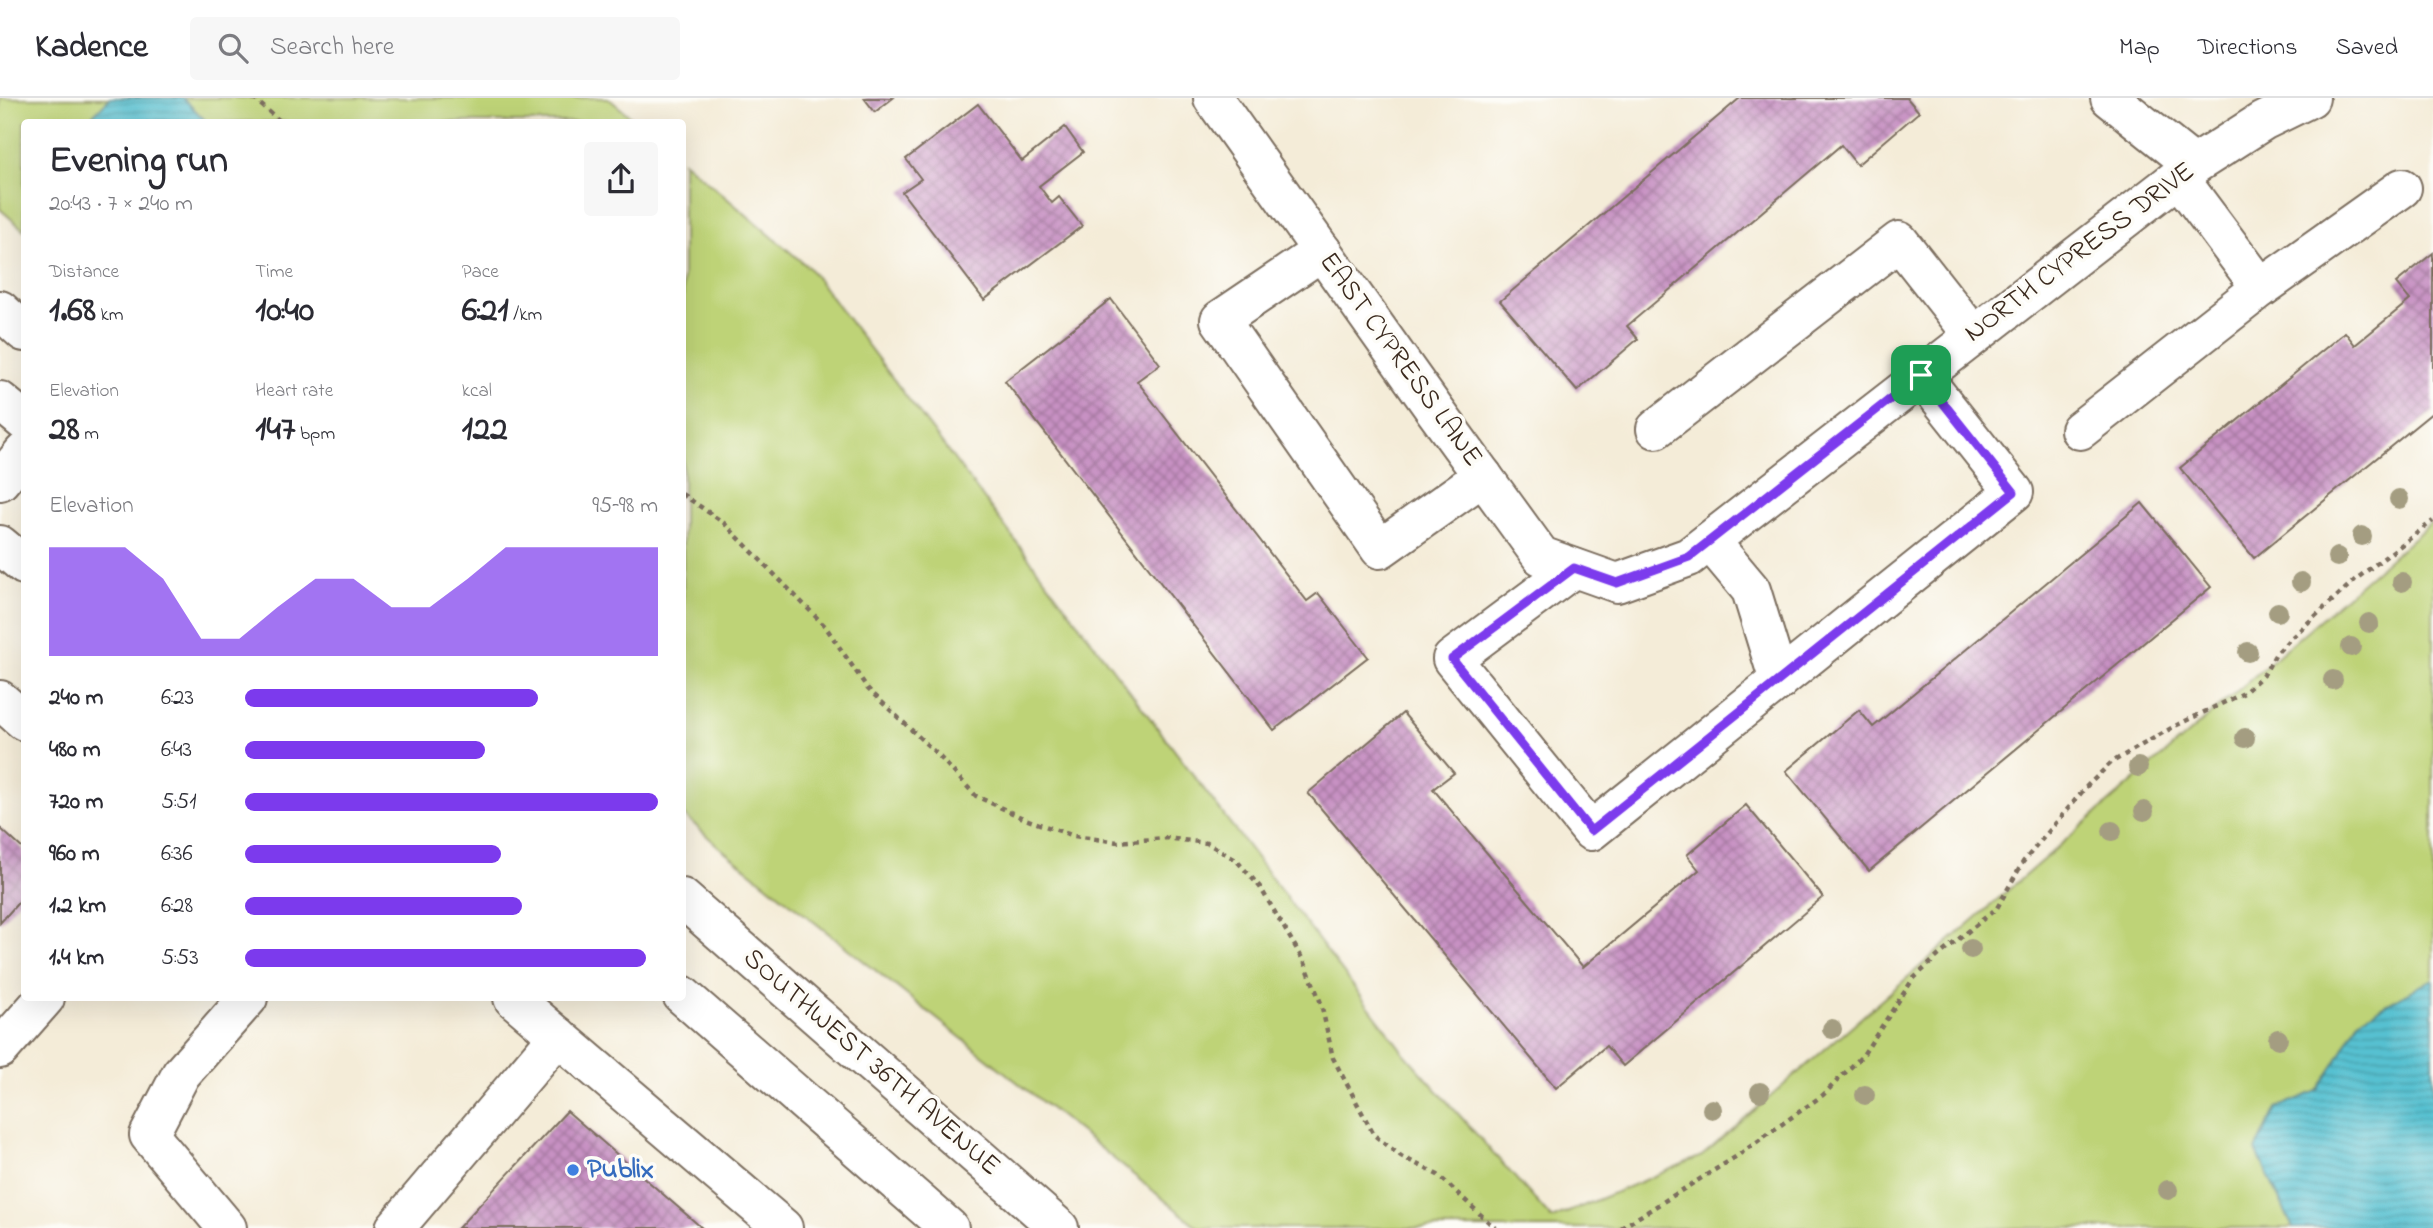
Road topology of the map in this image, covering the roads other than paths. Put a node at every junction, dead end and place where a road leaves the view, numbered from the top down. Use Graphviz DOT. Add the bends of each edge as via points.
graph roads {
  1 [pos="1213,98"];
  2 [pos="2310,98"];
  3 [pos="2123,102"];
  4 [pos="2187,171"];
  5 [pos="2402,188"];
  6 [pos="1322,251"];
  7 [pos="2260,288"];
  8 [pos="0,310"];
  9 [pos="21,329"];
  10 [pos="1973,335"];
  11 [pos="1921,375"];
  12 [pos="1656,429"];
  13 [pos="2080,430"];
  14 [pos="21,456"];
  15 [pos="1483,476"];
  16 [pos="0,481"];
  17 [pos="1710,541"];
  18 [pos="0,545"];
  19 [pos="21,562"];
  20 [pos="1574,568"];
  21 [pos="1617,583"];
  22 [pos="1779,681"];
  23 [pos="0,700"];
  24 [pos="21,718"];
  25 [pos="686,902"];
  26 [pos="686,998"];
  27 [pos="42,1001"];
  28 [pos="245,1001"];
  29 [pos="517,1001"];
  30 [pos="558,1036"];
  31 [pos="0,1049"];
  32 [pos="227,1228"];
  33 [pos="394,1228"];
  34 [pos="783,1228"];
  35 [pos="949,1228"];
  36 [pos="1059,1228"];
  1 -- 6 [label="street, EAST CYPRESS LANE"];
  2 -- 4 [label="street, NORTH CYPRESS DRIVE" via="2263,121"];
  3 -- 4 [label="street"];
  4 -- 7 [label="street"];
  4 -- 10 [label="street, NORTH CYPRESS DRIVE"];
  5 -- 7 [label="street"];
  6 -- 15 [label="street, EAST CYPRESS LANE"];
  6 -- 15 [label="street" via="1220,320 1380,549"];
  7 -- 13 [label="street"];
  8 -- 9 [label="street"];
  10 -- 11 [label="street, NORTH CYPRESS DRIVE"];
  10 -- 12 [label="street" via="1899,241"];
  11 -- 17 [label="street, NORTH CYPRESS DRIVE"];
  11 -- 22 [label="street" via="2014,492"];
  14 -- 16 [label="street"];
  15 -- 20 [label="street, EAST CYPRESS LANE" via="1541,556"];
  17 -- 21 [label="street, NORTH CYPRESS DRIVE" via="1689,557"];
  17 -- 22 [label="street" via="1751,590"];
  18 -- 19 [label="street"];
  20 -- 21 [label="street, EAST CYPRESS LANE"];
  20 -- 22 [label="street" via="1452,659 1591,831"];
  23 -- 24 [label="street"];
  25 -- 36 [label="street, SOUTHWEST 36TH AVENUE"];
  26 -- 35 [label="street"];
  27 -- 31 [label="street"];
  28 -- 32 [label="street" via="181,1074 149,1135"];
  29 -- 30 [label="street"];
  30 -- 33 [label="street"];
  30 -- 34 [label="street"];
}
